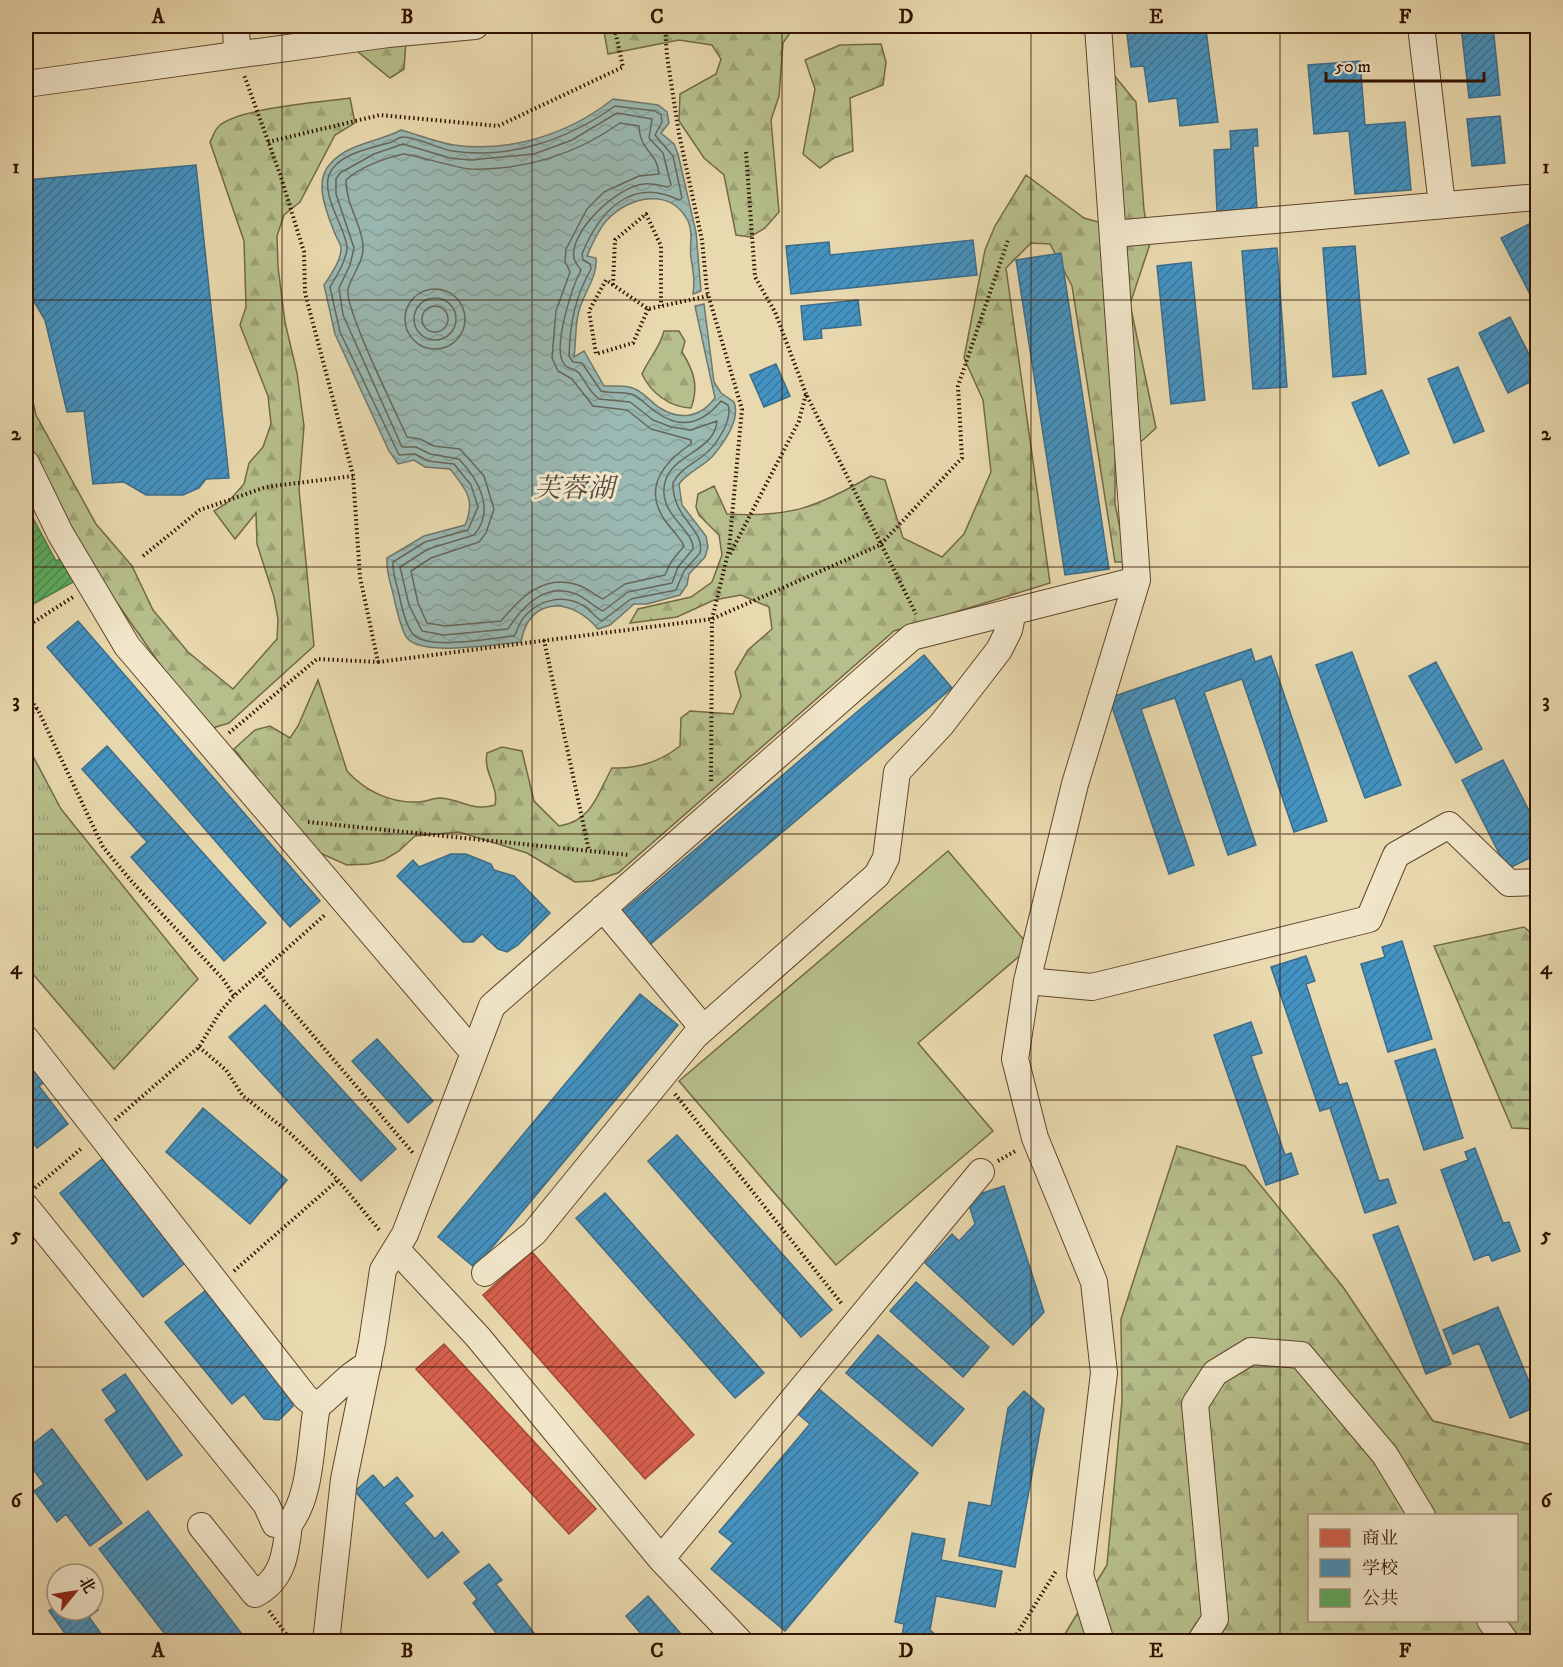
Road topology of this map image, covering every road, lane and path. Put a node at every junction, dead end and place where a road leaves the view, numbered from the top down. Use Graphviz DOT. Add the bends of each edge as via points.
graph roads {
  1 [pos="236,26"];
  2 [pos="476,26"];
  3 [pos="614,26"];
  4 [pos="665,26"];
  5 [pos="1098,26"];
  6 [pos="1421,26"];
  7 [pos="237,54"];
  8 [pos="26,84"];
  9 [pos="268,142"];
  10 [pos="746,152"];
  11 [pos="1538,197"];
  12 [pos="1442,205"];
  13 [pos="1113,234"];
  14 [pos="1008,240"];
  15 [pos="613,285"];
  16 [pos="708,296"];
  17 [pos="661,306"];
  18 [pos="648,309"];
  19 [pos="807,393"];
  20 [pos="26,463"];
  21 [pos="353,476"];
  22 [pos="880,545"];
  23 [pos="143,556"];
  24 [pos="726,561"];
  25 [pos="1137,580"];
  26 [pos="92,586"];
  27 [pos="1013,611"];
  28 [pos="711,619"];
  29 [pos="26,627"];
  30 [pos="927,633"];
  31 [pos="544,640"];
  32 [pos="378,662"];
  33 [pos="26,693"];
  34 [pos="37,708"];
  35 [pos="26,719"];
  36 [pos="213,747"];
  37 [pos="711,792"];
  38 [pos="274,819"];
  39 [pos="589,851"];
  40 [pos="659,859"];
  41 [pos="1538,882"];
  42 [pos="342,899"];
  43 [pos="603,908"];
  44 [pos="260,973"];
  45 [pos="1027,981"];
  46 [pos="234,996"];
  47 [pos="703,1028"];
  48 [pos="26,1040"];
  49 [pos="473,1052"];
  50 [pos="661,1077"];
  51 [pos="1035,1138"];
  52 [pos="428,1170"];
  53 [pos="981,1172"];
  54 [pos="338,1179"];
  55 [pos="26,1206"];
  56 [pos="396,1249"];
  57 [pos="485,1273"];
  58 [pos="218,1286"];
  59 [pos="850,1313"];
  60 [pos="368,1365"];
  61 [pos="317,1406"];
  62 [pos="1421,1514"];
  63 [pos="289,1524"];
  64 [pos="201,1526"];
  65 [pos="1083,1538"];
  66 [pos="661,1559"];
  67 [pos="255,1594"];
  68 [pos="1492,1622"];
  69 [pos="292,1641"];
  70 [pos="326,1641"];
  71 [pos="740,1641"];
  72 [pos="1012,1641"];
  73 [pos="1101,1641"];
  74 [pos="1200,1641"];
  75 [pos="1506,1641"];
  1 -- 7 [label="street"];
  2 -- 7 [label="street"];
  3 -- 9 [label="path" via="623,67 498,126 380,115"];
  4 -- 16 [label="path" via="677,123 702,240"];
  5 -- 13 [label="street"];
  6 -- 12 [label="street"];
  7 -- 8 [label="street"];
  7 -- 9 [label="path"];
  9 -- 21 [label="path" via="304,252 305,293"];
  10 -- 19 [label="path" via="755,277 776,312"];
  11 -- 12 [label="street"];
  12 -- 13 [label="street"];
  13 -- 25 [label="street"];
  14 -- 22 [label="path" via="958,386 962,458"];
  15 -- 17 [label="path" via="615,240 646,214 662,246"];
  15 -- 18 [label="path"];
  15 -- 18 [label="path" via="606,280 589,311 596,354 633,343"];
  16 -- 17 [label="path"];
  16 -- 24 [label="path" via="742,409"];
  17 -- 18 [label="path"];
  19 -- 22 [label="path"];
  19 -- 24 [label="path" via="799,421"];
  20 -- 26 [label="street" via="60,533"];
  21 -- 23 [label="path" via="266,487 200,510"];
  21 -- 32 [label="path" via="360,577"];
  22 -- 28 [label="path"];
  22 -- 30 [label="path"];
  24 -- 28 [label="path"];
  25 -- 27 [label="street"];
  25 -- 45 [label="street" via="1075,784"];
  26 -- 29 [label="path"];
  26 -- 36 [label="street" via="127,646"];
  27 -- 30 [label="street"];
  27 -- 47 [label="street" via="999,650 941,725 897,772 886,858 877,875"];
  28 -- 31 [label="path"];
  28 -- 37 [label="path"];
  30 -- 40 [label="street" via="912,637"];
  31 -- 32 [label="path"];
  31 -- 39 [label="path"];
  32 -- 36 [label="path" via="317,659"];
  33 -- 34 [label="path"];
  34 -- 35 [label="path"];
  34 -- 46 [label="path" via="103,847"];
  36 -- 38 [label="street"];
  38 -- 39 [label="path"];
  38 -- 42 [label="street"];
  39 -- 40 [label="path"];
  40 -- 43 [label="street"];
  41 -- 45 [label="street" via="1509,883 1449,825 1396,855 1369,919 1092,987"];
  42 -- 44 [label="path"];
  42 -- 49 [label="street"];
  43 -- 47 [label="street"];
  43 -- 49 [label="street" via="492,1006"];
  44 -- 46 [label="path"];
  44 -- 52 [label="path"];
  45 -- 51 [label="street" via="1015,1059"];
  46 -- 54 [label="path" via="199,1047 226,1070 243,1096"];
  47 -- 50 [label="street"];
  48 -- 58 [label="street"];
  49 -- 52 [label="street"];
  50 -- 57 [label="street" via="534,1233"];
  50 -- 59 [label="path"];
  51 -- 53 [label="path"];
  51 -- 65 [label="street" via="1094,1282 1104,1373"];
  52 -- 56 [label="street"];
  53 -- 66 [label="street"];
  54 -- 56 [label="path"];
  54 -- 58 [label="path"];
  55 -- 63 [label="street" via="266,1504 275,1524"];
  56 -- 60 [label="street" via="383,1270"];
  56 -- 66 [label="street" via="478,1337"];
  58 -- 61 [label="street" via="306,1398"];
  60 -- 61 [label="street" via="354,1371"];
  60 -- 70 [label="street" via="344,1479"];
  61 -- 63 [label="street" via="304,1492 298,1513"];
  62 -- 74 [label="street" via="1386,1455 1301,1355 1251,1351 1215,1373 1195,1404 1215,1619"];
  63 -- 67 [label="street" via="286,1555 276,1578"];
  64 -- 67 [label="street"];
  65 -- 72 [label="path" via="1057,1570"];
  65 -- 73 [label="street" via="1080,1575"];
  66 -- 71 [label="street"];
  67 -- 69 [label="path"];
  68 -- 75 [label="street"];
}
